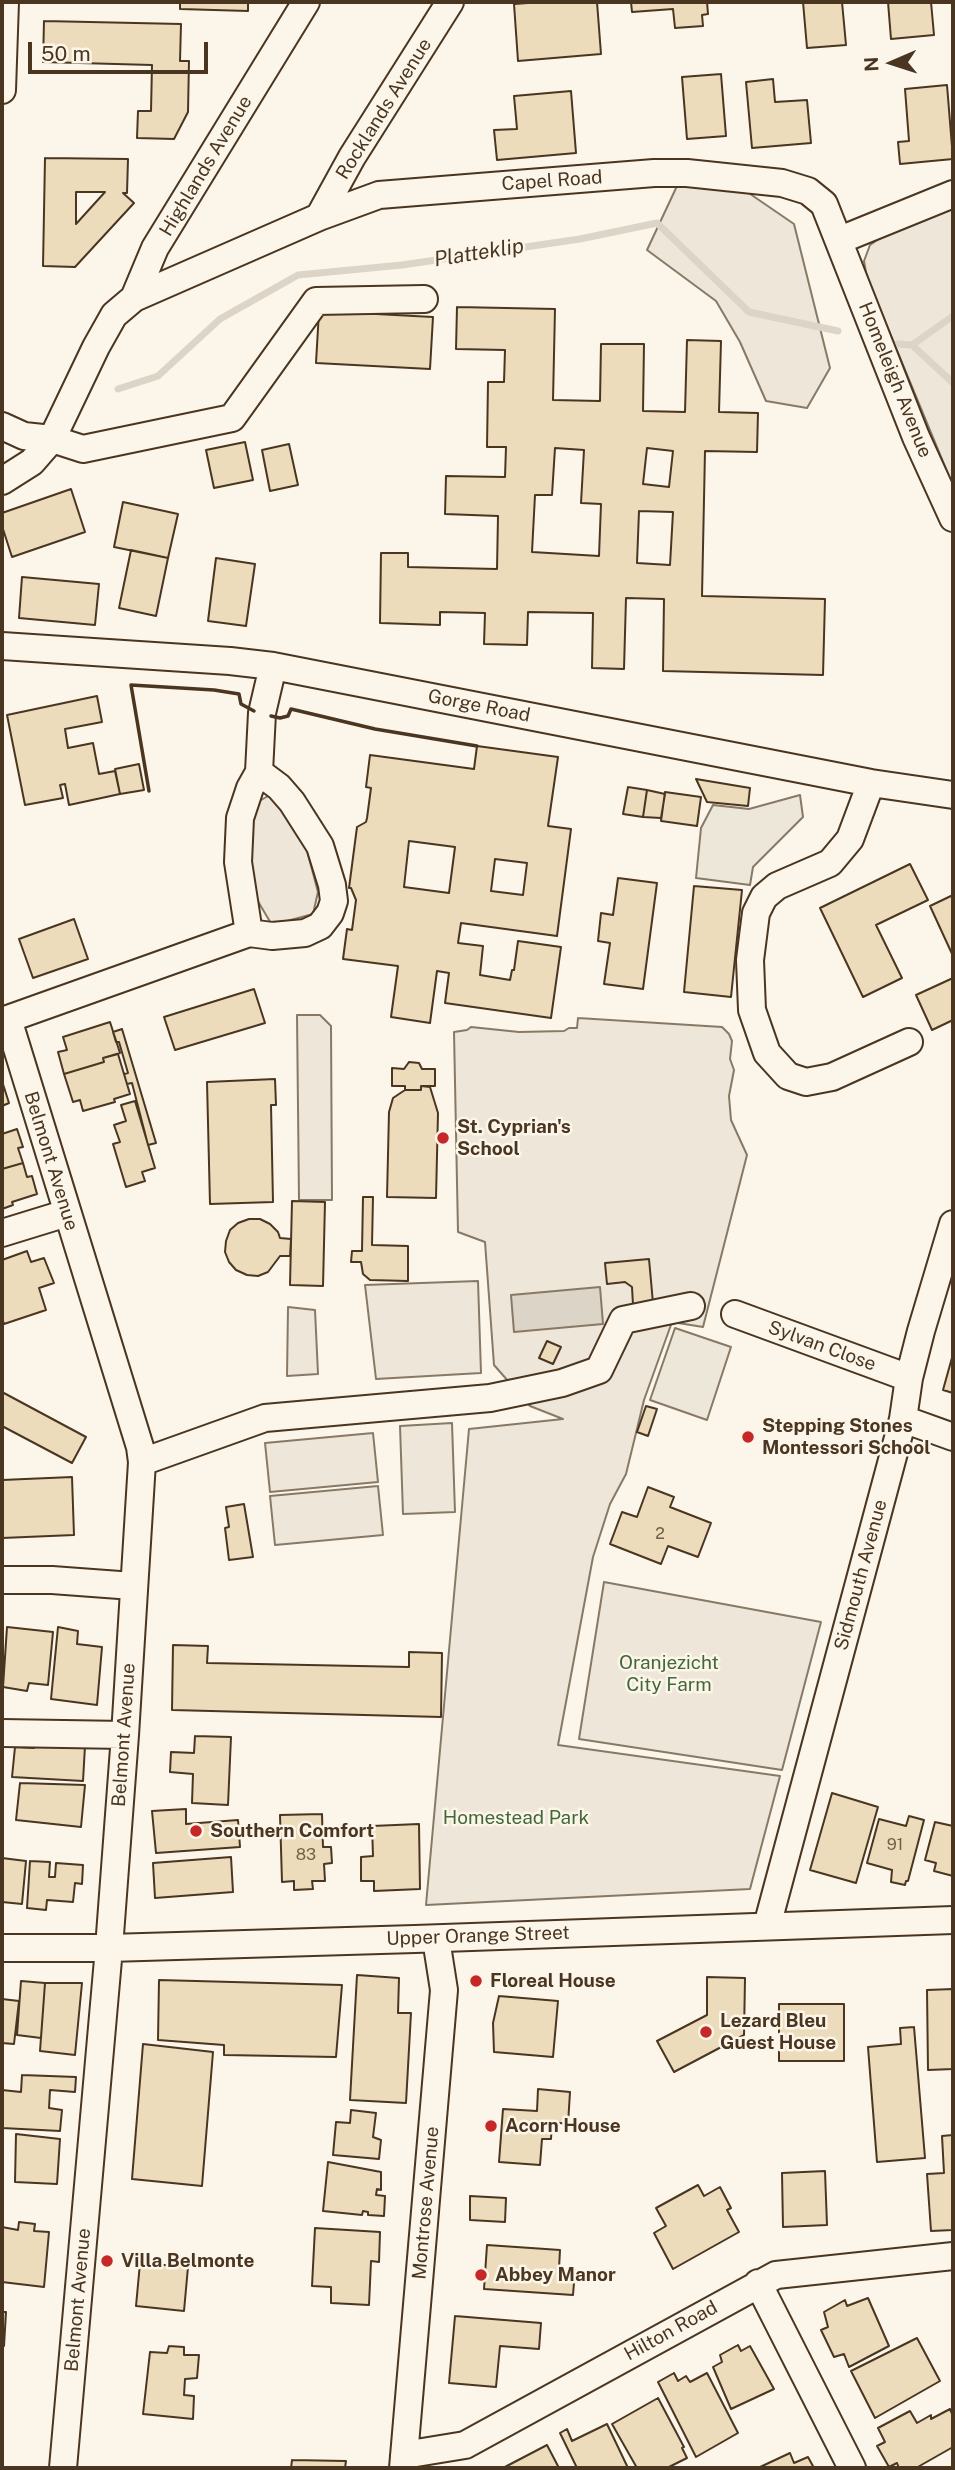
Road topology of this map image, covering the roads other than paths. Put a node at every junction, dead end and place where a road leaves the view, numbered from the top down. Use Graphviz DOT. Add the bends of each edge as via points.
graph roads {
  1 [pos="5,2"];
  2 [pos="286,2"];
  3 [pos="306,2"];
  4 [pos="450,2"];
  5 [pos="285,36"];
  6 [pos="2,90"];
  7 [pos="953,194"];
  8 [pos="319,216"];
  9 [pos="840,240"];
  10 [pos="134,298"];
  11 [pos="425,299"];
  12 [pos="2,426"];
  13 [pos="52,439"];
  14 [pos="2,481"];
  15 [pos="953,518"];
  16 [pos="2,646"];
  17 [pos="274,666"];
  18 [pos="260,772"];
  19 [pos="872,783"];
  20 [pos="953,795"];
  21 [pos="249,933"];
  22 [pos="5,1020"];
  23 [pos="909,1042"];
  24 [pos="67,1213"];
  25 [pos="953,1224"];
  26 [pos="2,1233"];
  27 [pos="691,1307"];
  28 [pos="735,1314"];
  29 [pos="909,1378"];
  30 [pos="903,1419"];
  31 [pos="953,1437"];
  32 [pos="142,1462"];
  33 [pos="2,1580"];
  34 [pos="133,1586"];
  35 [pos="2,1733"];
  36 [pos="125,1735"];
  37 [pos="953,1920"];
  38 [pos="767,1926"];
  39 [pos="436,1939"];
  40 [pos="2,1948"];
  41 [pos="109,1948"];
  42 [pos="953,2256"];
  43 [pos="758,2283"];
  44 [pos="403,2461"];
  45 [pos="63,2468"];
  46 [pos="852,2468"];
  1 -- 6 [label="street"];
  2 -- 5 [label="street"];
  3 -- 5 [label="street, Highlands Avenue"];
  4 -- 8 [label="street, Rocklands Avenue"];
  5 -- 10 [label="street, Highlands Avenue" via="155,248"];
  7 -- 9 [label="street"];
  8 -- 9 [label="street, Capel Road" via="379,195 687,173 782,183 808,191 824,204"];
  8 -- 10 [label="street, Capel Road"];
  9 -- 15 [label="street, Homeleigh Avenue" via="916,437"];
  10 -- 13 [label="street" via="114,315"];
  11 -- 13 [label="street" via="316,301 233,418 83,449"];
  12 -- 13 [label="street" via="24,436"];
  13 -- 14 [label="street" via="32,462"];
  16 -- 17 [label="street, Gorge Road"];
  17 -- 18 [label="street" via="262,713"];
  17 -- 19 [label="street, Gorge Road"];
  18 -- 21 [label="street" via="240,818 238,862"];
  18 -- 21 [label="street" via="292,802 320,846 334,901 320,926 305,933"];
  19 -- 20 [label="street, Gorge Road"];
  19 -- 23 [label="street" via="850,839 831,863 777,886 764,897 756,913 750,960 752,1010 766,1053 788,1076 806,1082 832,1077"];
  21 -- 22 [label="street"];
  22 -- 24 [label="street, Belmont Avenue"];
  24 -- 26 [label="street"];
  24 -- 32 [label="street, Belmont Avenue"];
  25 -- 29 [label="street, Sidmouth Avenue"];
  27 -- 32 [label="street" via="624,1320 599,1370 562,1383 490,1398 265,1418"];
  28 -- 29 [label="street, Sylvan Close"];
  29 -- 30 [label="street, Sidmouth Avenue"];
  30 -- 31 [label="street"];
  30 -- 38 [label="street, Sidmouth Avenue"];
  32 -- 34 [label="street, Belmont Avenue"];
  33 -- 34 [label="street"];
  34 -- 36 [label="street, Belmont Avenue"];
  35 -- 36 [label="street"];
  36 -- 41 [label="street, Belmont Avenue"];
  37 -- 38 [label="street, Upper Orange Street"];
  38 -- 39 [label="street, Upper Orange Street"];
  39 -- 41 [label="street, Upper Orange Street"];
  39 -- 44 [label="street, Montrose Avenue" via="444,1990"];
  40 -- 41 [label="street, Upper Orange Street"];
  41 -- 45 [label="street, Belmont Avenue"];
  42 -- 43 [label="street, Hilton Road" via="776,2274"];
  43 -- 44 [label="street, Hilton Road" via="466,2445"];
  43 -- 46 [label="street"];
}
